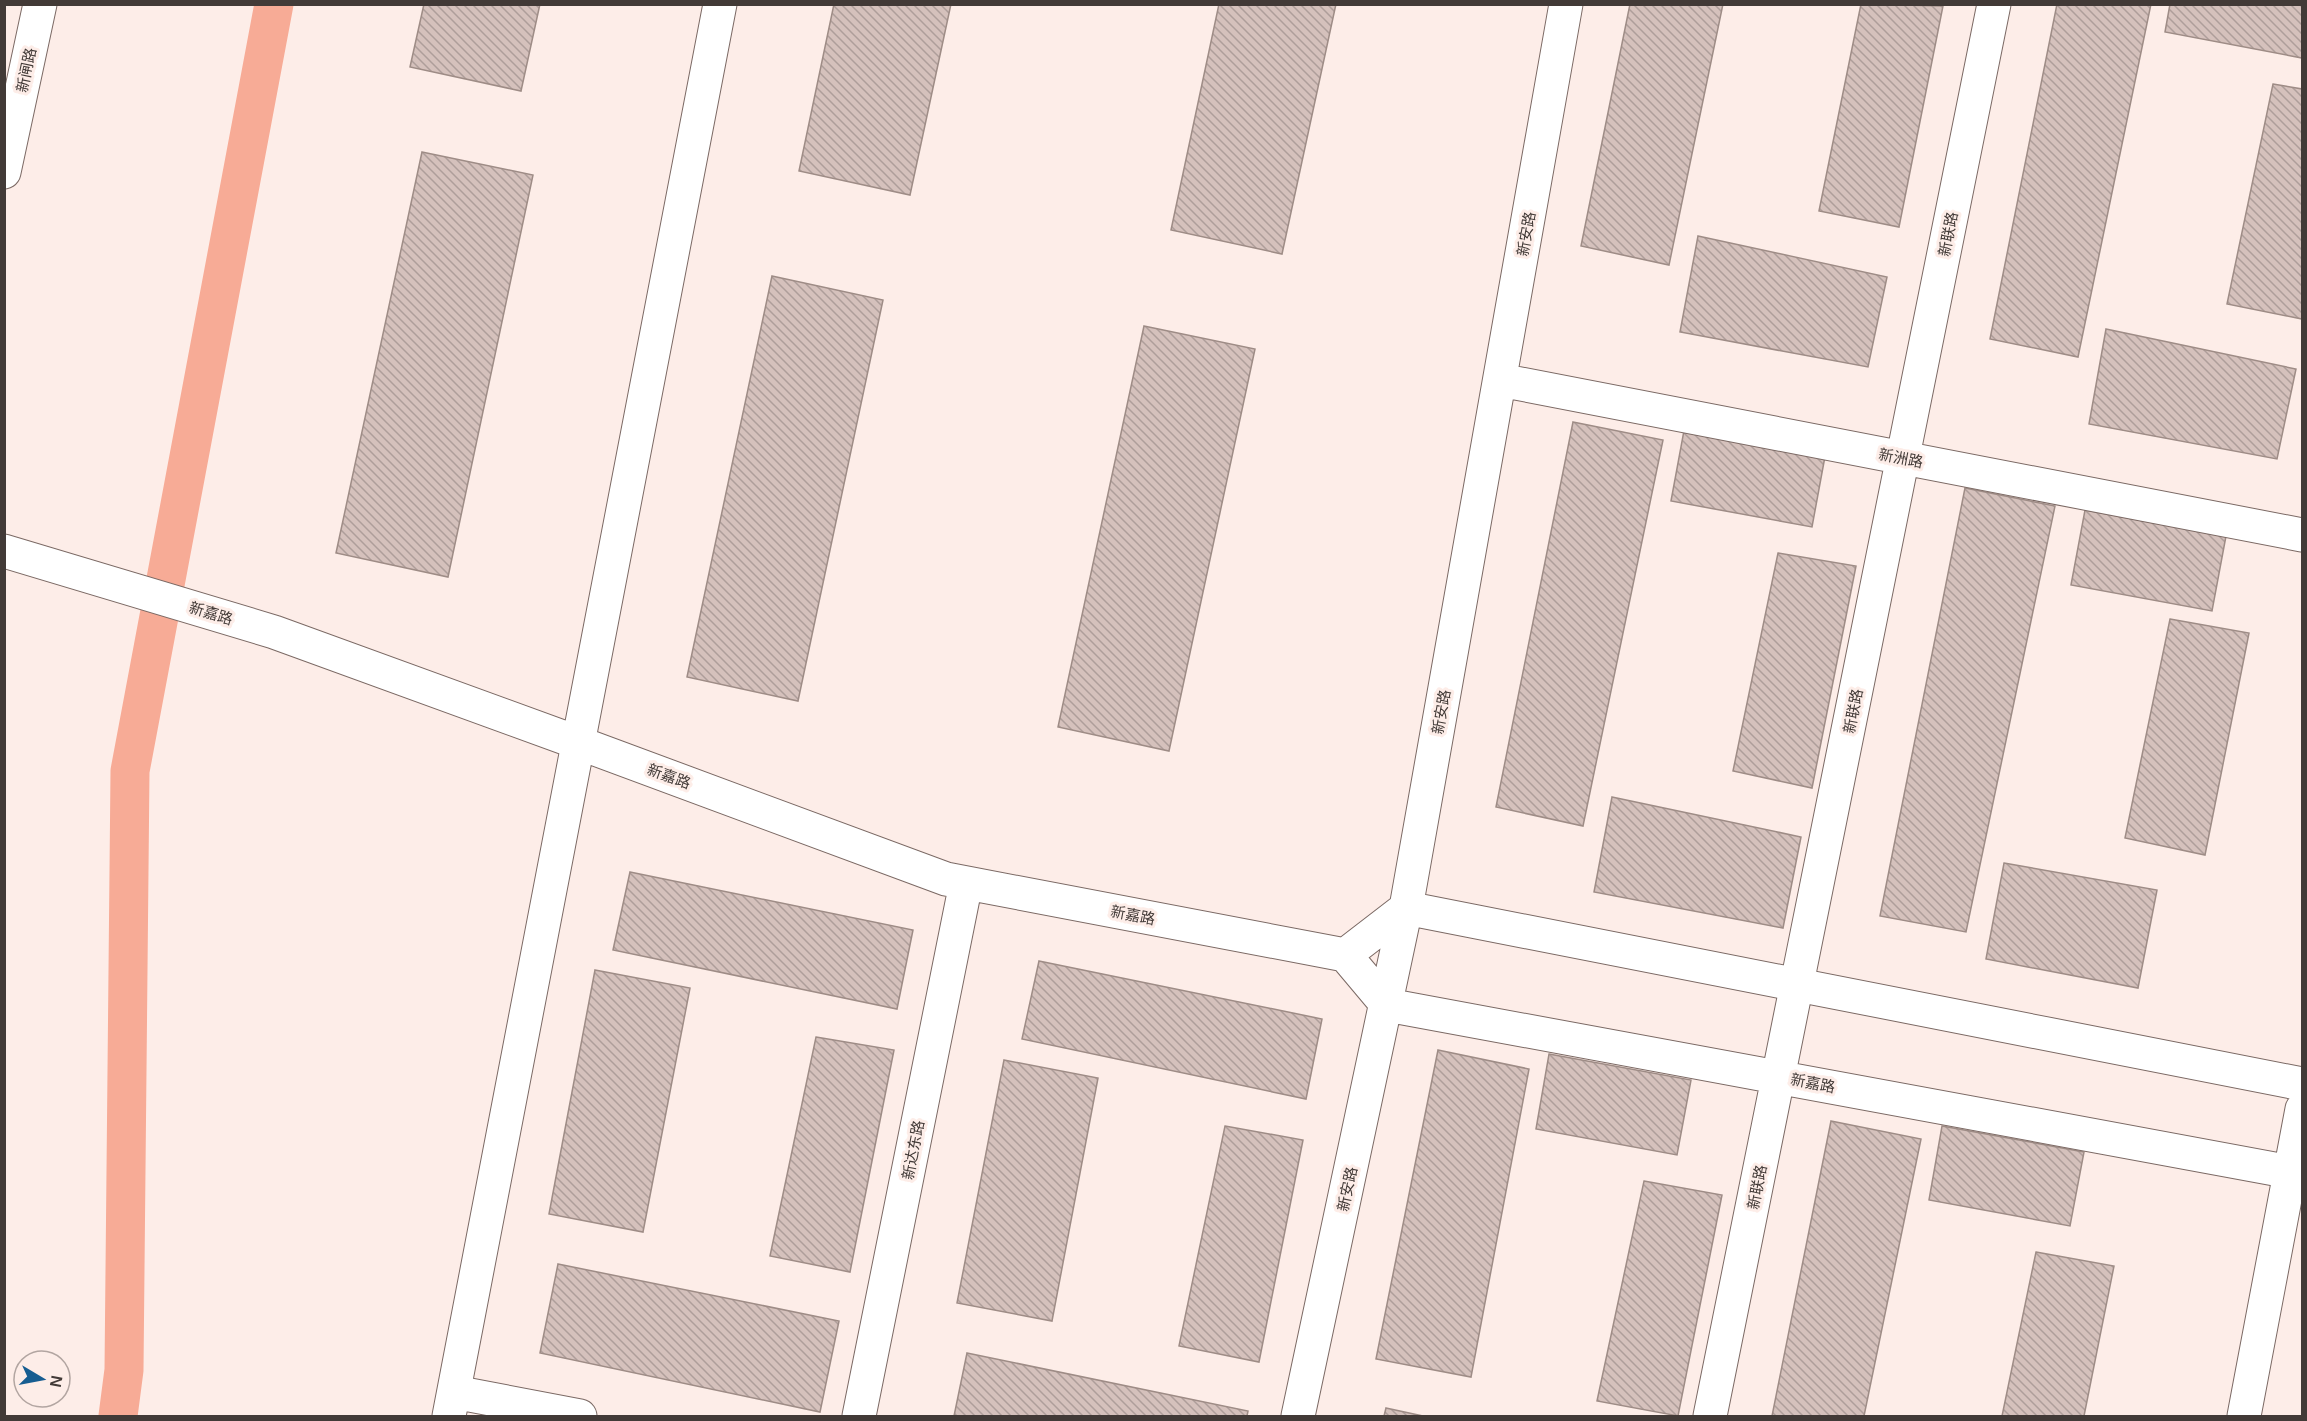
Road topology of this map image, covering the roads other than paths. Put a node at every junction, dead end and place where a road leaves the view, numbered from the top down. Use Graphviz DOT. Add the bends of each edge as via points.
graph roads {
  1 [pos="40,4"];
  2 [pos="720,4"];
  3 [pos="1566,4"];
  4 [pos="1994,4"];
  5 [pos="4,172"];
  6 [pos="1500,380"];
  7 [pos="1904,458"];
  8 [pos="2302,535"];
  9 [pos="4,551"];
  10 [pos="579,742"];
  11 [pos="966,883"];
  12 [pos="1406,908"];
  13 [pos="1345,955"];
  14 [pos="1797,985"];
  15 [pos="1387,1005"];
  16 [pos="1779,1077"];
  17 [pos="2302,1084"];
  18 [pos="2302,1109"];
  19 [pos="2297,1172"];
  20 [pos="451,1404"];
  21 [pos="580,1416"];
  22 [pos="859,1416"];
  23 [pos="1298,1416"];
  24 [pos="1710,1416"];
  25 [pos="2244,1416"];
  1 -- 5 [label="street, 新闸路"];
  2 -- 10 [label="street"];
  3 -- 6 [label="street, 新安路"];
  4 -- 7 [label="street, 新联路"];
  6 -- 7 [label="street, 新洲路"];
  6 -- 12 [label="street, 新安路"];
  7 -- 8 [label="street, 新洲路"];
  7 -- 14 [label="street, 新联路"];
  9 -- 10 [label="street, 新嘉路" via="274,632"];
  10 -- 11 [label="street, 新嘉路" via="946,879"];
  10 -- 20 [label="street"];
  11 -- 13 [label="street, 新嘉路"];
  11 -- 22 [label="street, 新达东路"];
  12 -- 13 [label="street"];
  12 -- 14 [label="street"];
  12 -- 15 [label="street, 新安路"];
  13 -- 15 [label="street"];
  14 -- 16 [label="street, 新联路"];
  14 -- 17 [label="street"];
  15 -- 16 [label="street, 新嘉路"];
  15 -- 23 [label="street, 新安路"];
  16 -- 19 [label="street, 新嘉路"];
  16 -- 24 [label="street, 新联路"];
  18 -- 19 [label="street"];
  19 -- 25 [label="street"];
  20 -- 21 [label="street"];
}
